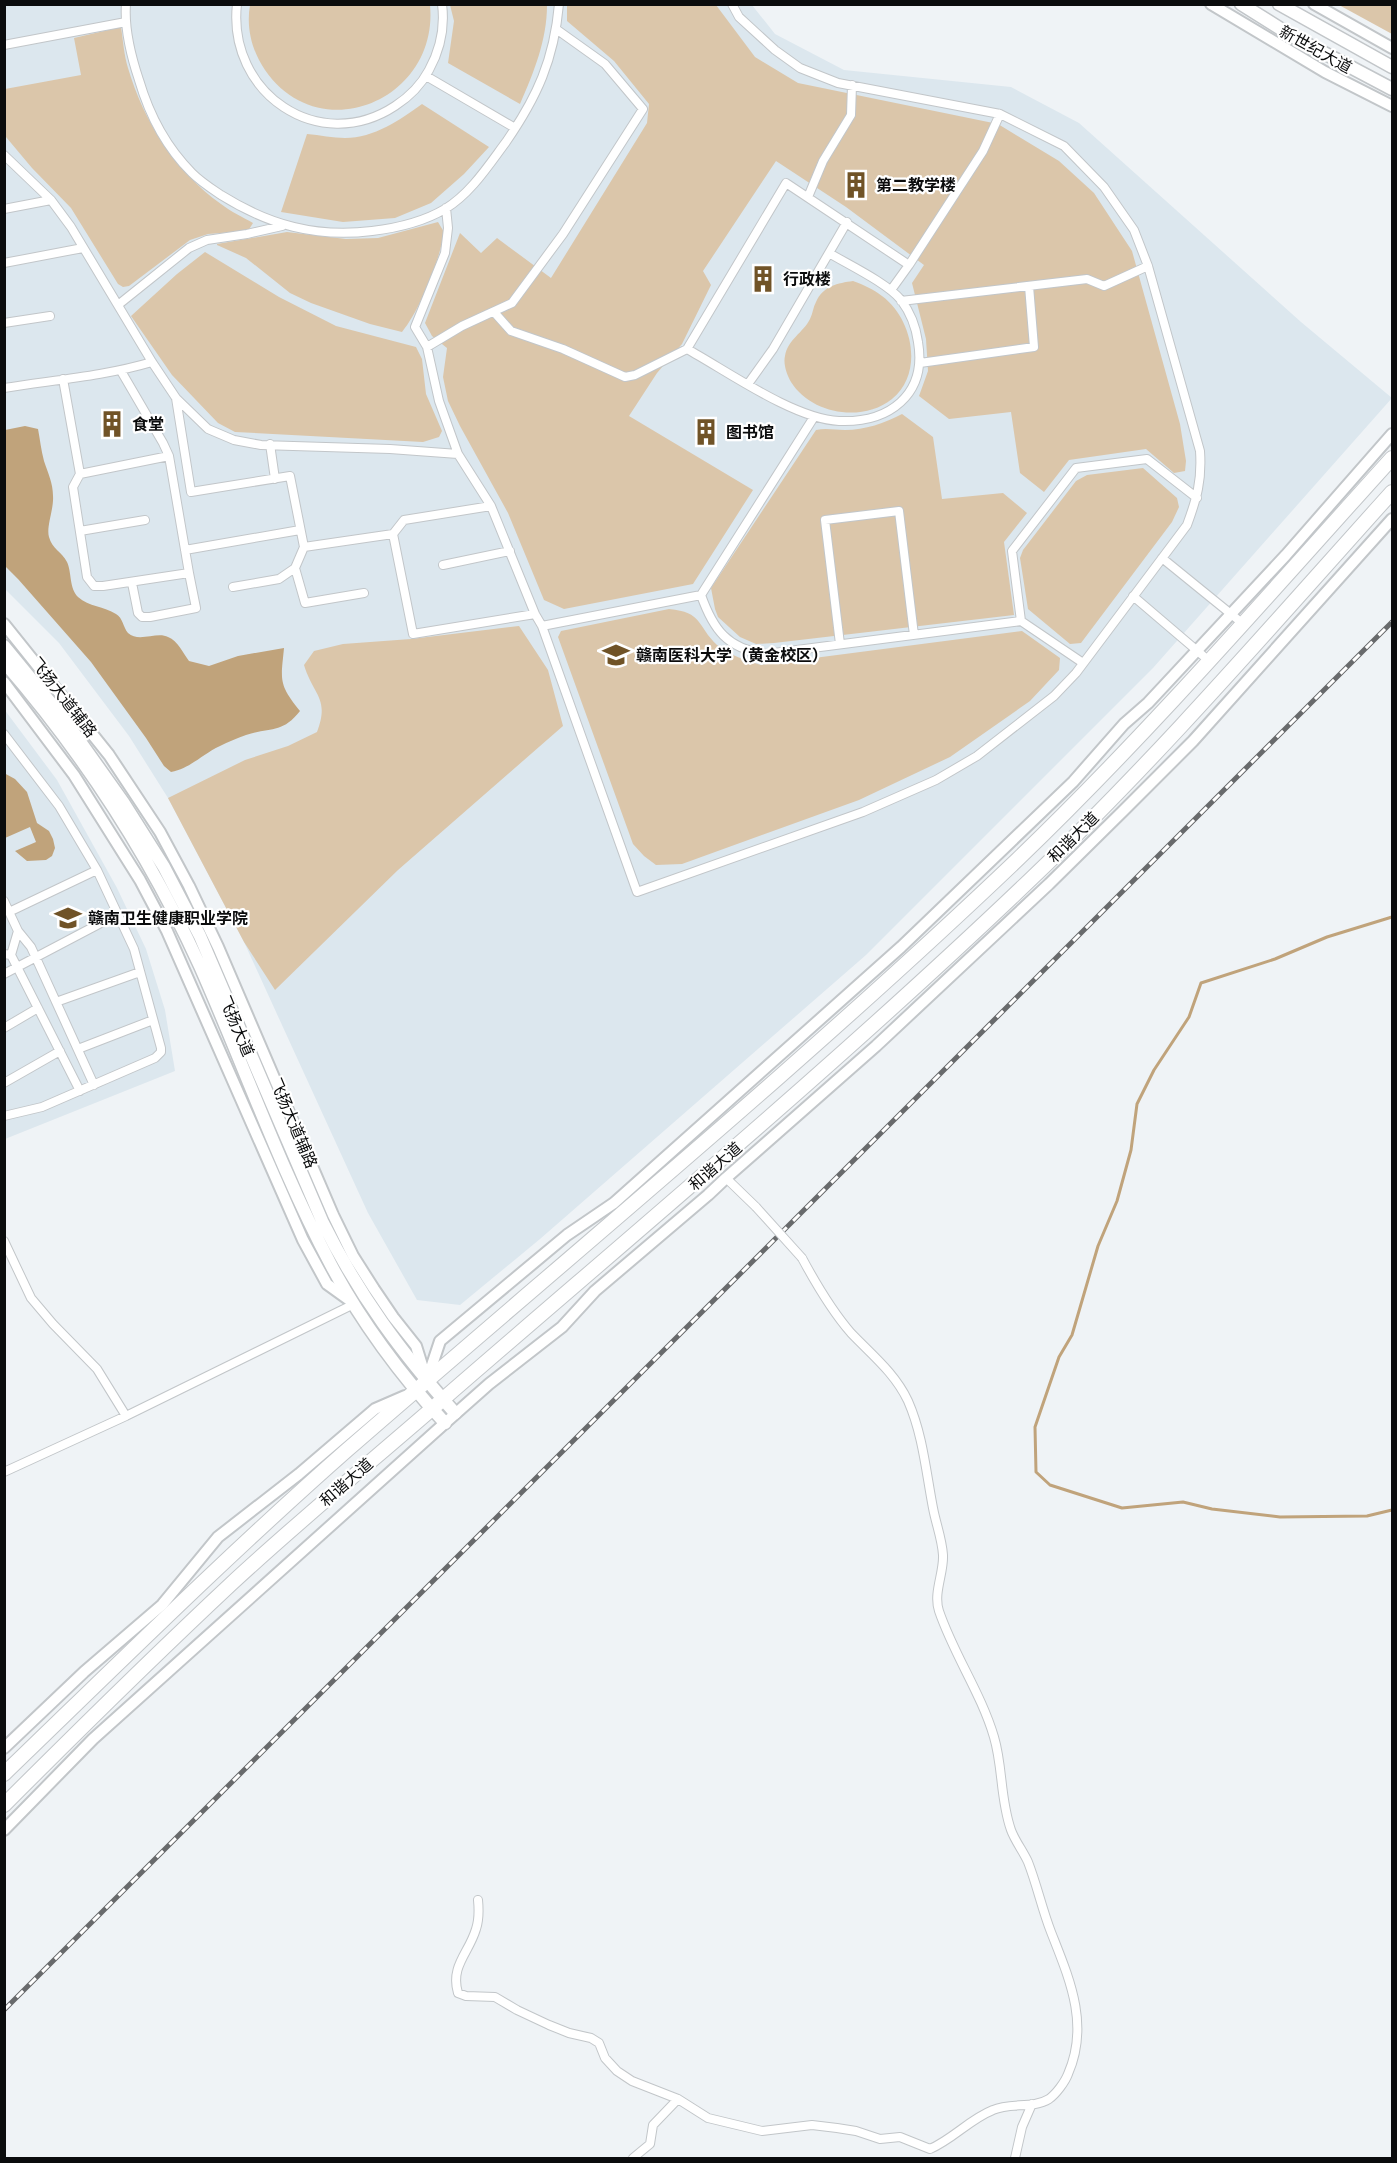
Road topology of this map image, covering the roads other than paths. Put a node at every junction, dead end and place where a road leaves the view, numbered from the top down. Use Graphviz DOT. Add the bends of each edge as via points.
graph roads {
  1 [pos="126,4"];
  2 [pos="237,4"];
  3 [pos="442,4"];
  4 [pos="559,4"];
  5 [pos="732,4"];
  6 [pos="1211,4"];
  7 [pos="1241,4"];
  8 [pos="1279,4"];
  9 [pos="1313,5"];
  10 [pos="126,22"];
  11 [pos="556,29"];
  12 [pos="1293,36"];
  13 [pos="4,45"];
  14 [pos="1392,48"];
  15 [pos="1392,67"];
  16 [pos="1325,72"];
  17 [pos="426,76"];
  18 [pos="852,85"];
  19 [pos="1392,89"];
  20 [pos="1392,106"];
  21 [pos="1000,114"];
  22 [pos="515,128"];
  23 [pos="4,155"];
  24 [pos="808,197"];
  25 [pos="51,200"];
  26 [pos="446,208"];
  27 [pos="4,209"];
  28 [pos="847,222"];
  29 [pos="283,225"];
  30 [pos="83,248"];
  31 [pos="829,253"];
  32 [pos="4,263"];
  33 [pos="909,265"];
  34 [pos="1149,266"];
  35 [pos="1029,286"];
  36 [pos="891,290"];
  37 [pos="901,301"];
  38 [pos="118,305"];
  39 [pos="494,312"];
  40 [pos="50,316"];
  41 [pos="4,323"];
  42 [pos="427,347"];
  43 [pos="687,348"];
  44 [pos="152,362"];
  45 [pos="920,363"];
  46 [pos="121,372"];
  47 [pos="63,379"];
  48 [pos="748,384"];
  49 [pos="4,388"];
  50 [pos="176,398"];
  51 [pos="814,417"];
  52 [pos="1392,434"];
  53 [pos="270,444"];
  54 [pos="458,454"];
  55 [pos="169,456"];
  56 [pos="1392,458"];
  57 [pos="81,474"];
  58 [pos="275,479"];
  59 [pos="1392,492"];
  60 [pos="1197,498"];
  61 [pos="491,506"];
  62 [pos="145,519"];
  63 [pos="1392,519"];
  64 [pos="300,530"];
  65 [pos="80,531"];
  66 [pos="393,534"];
  67 [pos="304,547"];
  68 [pos="185,550"];
  69 [pos="510,551"];
  70 [pos="1162,558"];
  71 [pos="443,565"];
  72 [pos="295,568"];
  73 [pos="189,573"];
  74 [pos="132,583"];
  75 [pos="233,588"];
  76 [pos="364,593"];
  77 [pos="701,595"];
  78 [pos="1134,596"];
  79 [pos="535,614"];
  80 [pos="1237,618"];
  81 [pos="1021,621"];
  82 [pos="4,624"];
  83 [pos="542,626"];
  84 [pos="914,635"];
  85 [pos="840,644"];
  86 [pos="4,646"];
  87 [pos="1197,650"];
  88 [pos="1208,660"];
  89 [pos="4,662"];
  90 [pos="1083,663"];
  91 [pos="4,682"];
  92 [pos="4,734"];
  93 [pos="109,755"];
  94 [pos="123,802"];
  95 [pos="127,829"];
  96 [pos="164,867"];
  97 [pos="97,870"];
  98 [pos="135,871"];
  99 [pos="189,886"];
  100 [pos="4,901"];
  101 [pos="9,912"];
  102 [pos="118,914"];
  103 [pos="18,931"];
  104 [pos="167,931"];
  105 [pos="218,947"];
  106 [pos="8,955"];
  107 [pos="36,957"];
  108 [pos="200,966"];
  109 [pos="17,967"];
  110 [pos="140,972"];
  111 [pos="4,974"];
  112 [pos="223,992"];
  113 [pos="56,1002"];
  114 [pos="38,1008"];
  115 [pos="153,1020"];
  116 [pos="4,1028"];
  117 [pos="78,1049"];
  118 [pos="60,1051"];
  119 [pos="4,1083"];
  120 [pos="94,1085"];
  121 [pos="80,1091"];
  122 [pos="4,1116"];
  123 [pos="726,1178"];
  124 [pos="4,1241"];
  125 [pos="354,1304"];
  126 [pos="440,1341"];
  127 [pos="416,1346"];
  128 [pos="422,1386"];
  129 [pos="443,1400"];
  130 [pos="432,1409"];
  131 [pos="455,1413"];
  132 [pos="126,1416"];
  133 [pos="445,1423"];
  134 [pos="4,1472"];
  135 [pos="4,1748"];
  136 [pos="4,1774"];
  137 [pos="4,1805"];
  138 [pos="4,1830"];
  139 [pos="478,1900"];
  140 [pos="678,2099"];
  141 [pos="1032,2104"];
  142 [pos="633,2158"];
  143 [pos="1015,2158"];
  1 -- 10 [label="street"];
  2 -- 17 [label="street" via="239,48 249,73 266,94 287,110 311,120 353,122 385,112 407,99"];
  3 -- 17 [label="street" via="442,33"];
  4 -- 11 [label="street"];
  5 -- 18 [label="street" via="740,18 800,69"];
  6 -- 16 [label="street"];
  7 -- 12 [label="main road, 新世纪大道"];
  8 -- 15 [label="main road, 新世纪大道"];
  9 -- 14 [label="street"];
  10 -- 13 [label="street"];
  10 -- 29 [label="street" via="146,102 179,157 193,174 243,209"];
  11 -- 22 [label="street" via="545,71 527,112"];
  11 -- 39 [label="street" via="605,64 643,109 534,276 512,303"];
  12 -- 16 [label="street"];
  12 -- 19 [label="main road, 新世纪大道"];
  16 -- 20 [label="street"];
  17 -- 22 [label="street"];
  18 -- 21 [label="street"];
  18 -- 24 [label="street" via="851,115 823,161"];
  21 -- 33 [label="street" via="982,151"];
  21 -- 34 [label="street" via="1064,146 1104,187 1134,230"];
  22 -- 26 [label="street" via="480,177"];
  23 -- 25 [label="street"];
  24 -- 28 [label="street"];
  24 -- 43 [label="street" via="786,183"];
  25 -- 27 [label="street"];
  25 -- 30 [label="street"];
  26 -- 29 [label="street" via="423,220 389,229 347,234"];
  26 -- 42 [label="street" via="445,253 415,327"];
  28 -- 31 [label="street"];
  28 -- 33 [label="street"];
  29 -- 38 [label="street" via="207,240 189,248"];
  30 -- 32 [label="street"];
  30 -- 38 [label="street"];
  31 -- 36 [label="street"];
  31 -- 48 [label="street"];
  33 -- 36 [label="street"];
  34 -- 35 [label="street" via="1104,286 1087,279"];
  34 -- 60 [label="street" via="1200,451 1202,475"];
  35 -- 37 [label="street"];
  35 -- 45 [label="street" via="1034,347"];
  36 -- 37 [label="street"];
  37 -- 45 [label="street" via="913,320"];
  38 -- 44 [label="street"];
  39 -- 42 [label="street"];
  39 -- 43 [label="street" via="511,331 625,377 645,371"];
  40 -- 41 [label="street"];
  42 -- 54 [label="street"];
  43 -- 48 [label="street"];
  44 -- 46 [label="street"];
  44 -- 50 [label="street"];
  45 -- 51 [label="street" via="911,391 892,409 854,420"];
  46 -- 47 [label="street"];
  46 -- 55 [label="street"];
  47 -- 49 [label="street"];
  47 -- 57 [label="street"];
  48 -- 51 [label="street"];
  50 -- 53 [label="street" via="208,429 234,440"];
  50 -- 58 [label="street" via="191,492"];
  51 -- 77 [label="street"];
  52 -- 80 [label="street" via="1286,555"];
  53 -- 54 [label="street"];
  53 -- 58 [label="street"];
  54 -- 61 [label="street"];
  55 -- 57 [label="street"];
  55 -- 68 [label="street"];
  56 -- 80 [label="highway, 和谐大道"];
  57 -- 65 [label="street" via="73,487"];
  58 -- 64 [label="street" via="290,476"];
  59 -- 129 [label="highway, 和谐大道" via="1152,758 1033,877 714,1167"];
  60 -- 70 [label="street" via="1187,525"];
  60 -- 81 [label="street" via="1147,459 1076,468 1012,551"];
  61 -- 66 [label="street" via="404,520"];
  61 -- 69 [label="street"];
  62 -- 65 [label="street"];
  63 -- 123 [label="street" via="1193,741 1122,812 876,1046"];
  64 -- 67 [label="street"];
  64 -- 68 [label="street"];
  65 -- 74 [label="street" via="87,577 94,586"];
  66 -- 67 [label="street"];
  66 -- 79 [label="street" via="413,634"];
  67 -- 72 [label="street"];
  68 -- 73 [label="street"];
  69 -- 71 [label="street"];
  69 -- 79 [label="street"];
  70 -- 78 [label="street"];
  70 -- 80 [label="street"];
  72 -- 75 [label="street" via="279,579"];
  72 -- 76 [label="street" via="304,603"];
  73 -- 74 [label="street"];
  73 -- 74 [label="street" via="196,608 150,617 138,613"];
  77 -- 83 [label="street"];
  77 -- 85 [label="street" via="712,622 740,648 766,654"];
  78 -- 87 [label="street"];
  78 -- 90 [label="street"];
  79 -- 83 [label="street"];
  80 -- 87 [label="street"];
  80 -- 88 [label="highway, 和谐大道"];
  81 -- 84 [label="street"];
  81 -- 90 [label="street"];
  82 -- 93 [label="street, 飞扬大道辅路"];
  83 -- 90 [label="street" via="637,892 863,812 936,780 977,756 1024,720 1054,696"];
  84 -- 85 [label="street"];
  84 -- 85 [label="street" via="899,511 836,518 825,520"];
  86 -- 94 [label="main road, 飞扬大道" via="64,719"];
  87 -- 88 [label="street"];
  87 -- 126 [label="street" via="1073,782 901,947 614,1203 567,1235"];
  88 -- 128 [label="highway, 和谐大道" via="1021,856 848,1018"];
  89 -- 95 [label="main road, 飞扬大道" via="57,726"];
  91 -- 98 [label="street" via="74,775"];
  92 -- 97 [label="street" via="59,806"];
  93 -- 94 [label="street"];
  93 -- 99 [label="street, 飞扬大道辅路" via="160,831"];
  94 -- 96 [label="main road, 飞扬大道"];
  95 -- 98 [label="street"];
  95 -- 108 [label="main road, 飞扬大道"];
  96 -- 99 [label="street"];
  96 -- 112 [label="main road, 飞扬大道" via="200,936"];
  97 -- 101 [label="street"];
  97 -- 102 [label="street"];
  98 -- 104 [label="street"];
  99 -- 105 [label="street, 飞扬大道辅路"];
  100 -- 101 [label="street"];
  101 -- 103 [label="street"];
  102 -- 107 [label="street"];
  102 -- 110 [label="street"];
  103 -- 106 [label="street"];
  103 -- 107 [label="street"];
  104 -- 108 [label="street"];
  104 -- 125 [label="street" via="303,1240 327,1284"];
  105 -- 112 [label="street"];
  105 -- 127 [label="street, 飞扬大道辅路" via="333,1215 358,1264"];
  106 -- 109 [label="street"];
  107 -- 109 [label="street"];
  107 -- 113 [label="street"];
  108 -- 125 [label="main road, 飞扬大道" via="310,1226"];
  109 -- 111 [label="street"];
  109 -- 114 [label="street"];
  110 -- 113 [label="street"];
  110 -- 115 [label="street"];
  112 -- 128 [label="main road, 飞扬大道" via="343,1263"];
  113 -- 117 [label="street"];
  114 -- 116 [label="street"];
  114 -- 118 [label="street"];
  115 -- 117 [label="street"];
  115 -- 120 [label="street" via="161,1048 155,1058"];
  117 -- 120 [label="street"];
  118 -- 119 [label="street"];
  118 -- 121 [label="street"];
  120 -- 121 [label="street"];
  121 -- 122 [label="street" via="42,1107"];
  123 -- 131 [label="street" via="595,1291 562,1327"];
  123 -- 141 [label="street, bridge" via="802,1258 826,1300 901,1389 918,1427 943,1550 938,1609 988,1720 1012,1832 1027,1859 1072,1987 1078,2025 1073,2061 1067,2077 1049,2098"];
  124 -- 132 [label="street" via="31,1298 97,1369"];
  125 -- 128 [label="main road, 飞扬大道"];
  125 -- 132 [label="street"];
  126 -- 127 [label="street"];
  126 -- 128 [label="street"];
  127 -- 128 [label="street, 飞扬大道辅路"];
  128 -- 129 [label="main road, 飞扬大道"];
  128 -- 130 [label="main road, 飞扬大道"];
  128 -- 135 [label="street" via="375,1409 218,1537 162,1605"];
  128 -- 136 [label="highway, 和谐大道" via="220,1567"];
  129 -- 130 [label="highway, 和谐大道"];
  129 -- 131 [label="main road, 飞扬大道"];
  130 -- 133 [label="main road, 飞扬大道"];
  130 -- 137 [label="highway, 和谐大道" via="234,1581"];
  131 -- 133 [label="street"];
  132 -- 134 [label="street"];
  133 -- 138 [label="street" via="93,1739"];
  139 -- 140 [label="street" via="477,1928 457,1970 458,1993 495,1997 549,2025 591,2038 599,2043 605,2058 617,2071"];
  140 -- 141 [label="street" via="708,2118 740,2127 762,2131 812,2125 880,2139 900,2137 930,2149 990,2111"];
  140 -- 142 [label="street" via="653,2125 650,2144"];
  141 -- 143 [label="street"];
}
